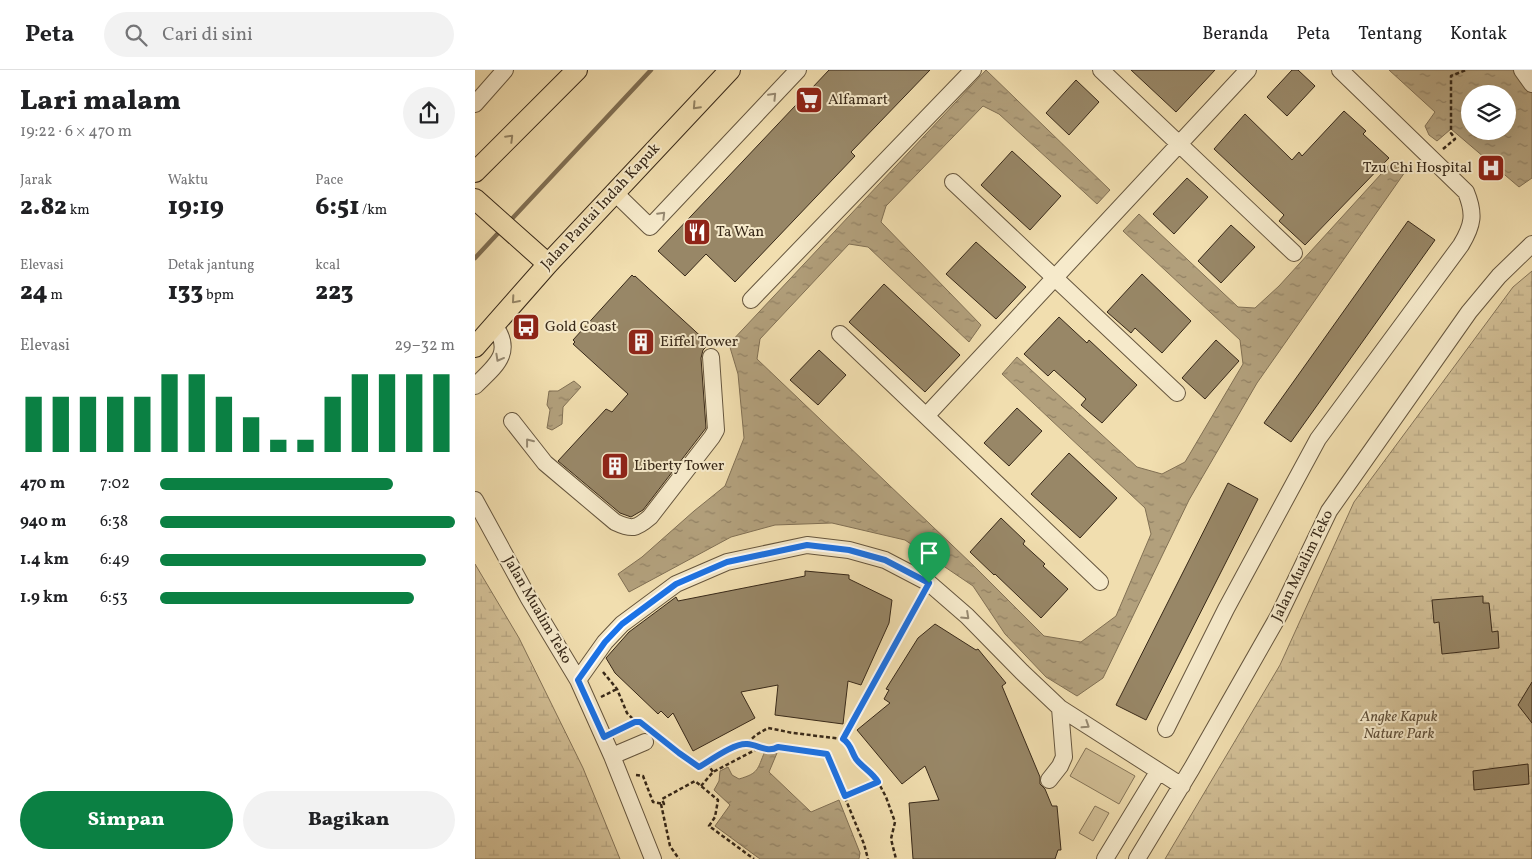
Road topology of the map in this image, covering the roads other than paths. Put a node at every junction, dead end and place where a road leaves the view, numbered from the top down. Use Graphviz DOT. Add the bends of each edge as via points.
graph roads {
  1 [pos="505,70"];
  2 [pos="577,70"];
  3 [pos="729,70"];
  4 [pos="798,70"];
  5 [pos="973,70"];
  6 [pos="1101,70"];
  7 [pos="1248,70"];
  8 [pos="1340,70"];
  9 [pos="1522,70"];
  10 [pos="1532,84"];
  11 [pos="475,104"];
  12 [pos="1180,144"];
  13 [pos="475,172"];
  14 [pos="953,182"];
  15 [pos="615,192"];
  16 [pos="476,201"];
  17 [pos="1532,244"];
  18 [pos="1294,253"];
  19 [pos="548,264"];
  20 [pos="1055,278"];
  21 [pos="751,300"];
  22 [pos="495,325"];
  23 [pos="840,334"];
  24 [pos="475,347"];
  25 [pos="711,357"];
  26 [pos="475,386"];
  27 [pos="1177,393"];
  28 [pos="926,416"];
  29 [pos="513,421"];
  30 [pos="475,500"];
  31 [pos="1100,582"];
  32 [pos="578,680"];
  33 [pos="1060,708"];
  34 [pos="1166,729"];
  35 [pos="649,735"];
  36 [pos="615,764"];
  37 [pos="1157,772"];
  38 [pos="1049,780"];
  39 [pos="1181,786"];
  40 [pos="653,859"];
  41 [pos="1105,859"];
  42 [pos="1137,859"];
  1 -- 11 [label="street"];
  13 -- 2 [label="main road, one-way"];
  3 -- 15 [label="main road, Jalan Pantai Indah Kapuk, one-way"];
  15 -- 4 [label="street, one-way" via="650,227"];
  5 -- 21 [label="street"];
  6 -- 12 [label="street"];
  7 -- 12 [label="street"];
  8 -- 34 [label="street" via="1466,192 1472,206 1472,219 1468,233 1318,439 1226,609"];
  9 -- 10 [label="street"];
  12 -- 18 [label="street"];
  12 -- 20 [label="street"];
  14 -- 20 [label="street"];
  15 -- 19 [label="main road, Jalan Pantai Indah Kapuk"];
  16 -- 19 [label="main road"];
  17 -- 39 [label="street, Jalan Mualim Teko" via="1469,312 1329,510 1279,615"];
  19 -- 22 [label="main road, Jalan Pantai Indah Kapuk, one-way"];
  20 -- 27 [label="street"];
  20 -- 28 [label="street"];
  22 -- 24 [label="main road, Jalan Pantai Indah Kapuk"];
  22 -- 26 [label="street, one-way" via="504,349 500,361"];
  23 -- 28 [label="street"];
  25 -- 29 [label="street, one-way" via="716,430 650,517 633,528 615,522 545,462"];
  28 -- 31 [label="street"];
  30 -- 32 [label="street, Jalan Mualim Teko"];
  32 -- 33 [label="street, one-way" via="622,624 676,584 727,562 807,545 849,550 885,560 929,583"];
  32 -- 36 [label="street, Jalan Mualim Teko"];
  33 -- 37 [label="street, one-way"];
  33 -- 38 [label="street" via="1064,757"];
  35 -- 36 [label="street"];
  36 -- 40 [label="street, Jalan Mualim Teko"];
  37 -- 39 [label="street"];
  37 -- 41 [label="street"];
  39 -- 42 [label="street, Jalan Mualim Teko"];
}
